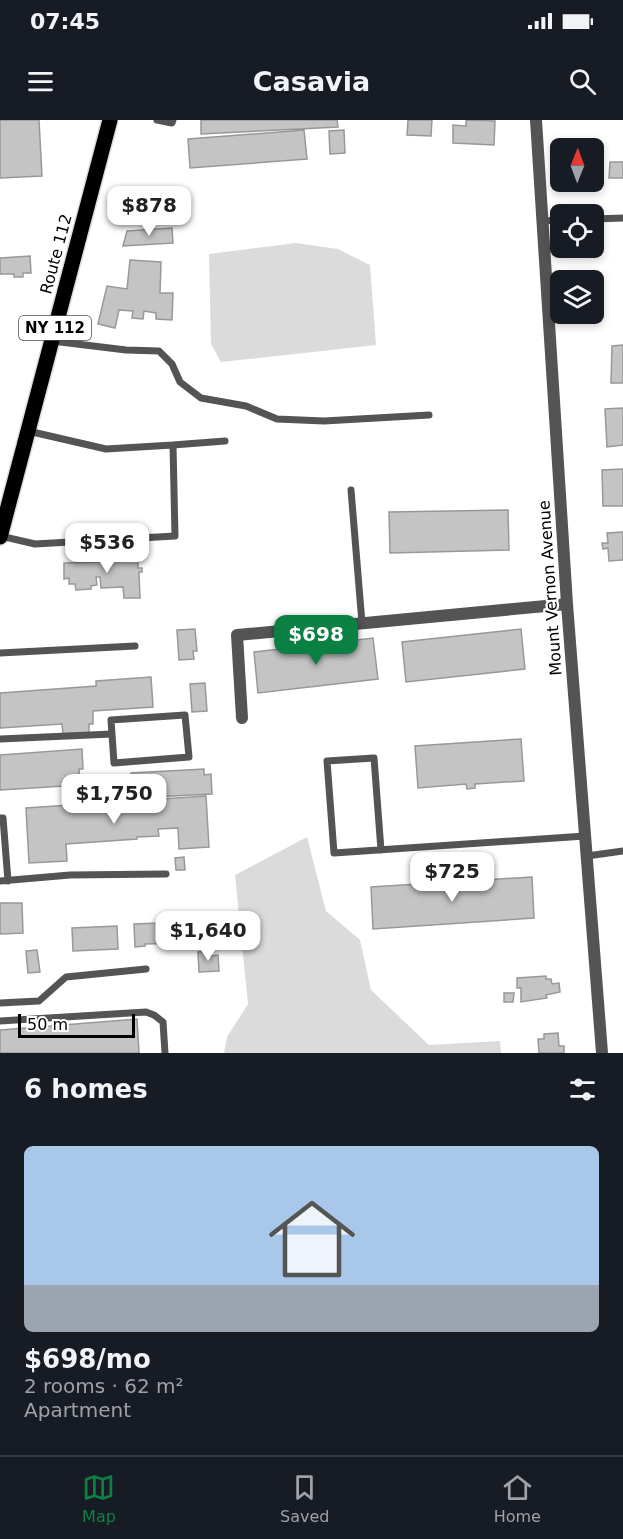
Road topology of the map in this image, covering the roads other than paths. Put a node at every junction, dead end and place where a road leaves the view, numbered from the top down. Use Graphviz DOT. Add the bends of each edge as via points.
graph roads {
  1 [pos="111,120"];
  2 [pos="157,120"];
  3 [pos="173,120"];
  4 [pos="536,120"];
  5 [pos="623,218"];
  6 [pos="604,219"];
  7 [pos="542,221"];
  8 [pos="550,221"];
  9 [pos="52,341"];
  10 [pos="429,415"];
  11 [pos="28,431"];
  12 [pos="225,441"];
  13 [pos="173,445"];
  14 [pos="351,490"];
  15 [pos="5,502"];
  16 [pos="0,537"];
  17 [pos="567,604"];
  18 [pos="362,623"];
  19 [pos="135,646"];
  20 [pos="0,653"];
  21 [pos="242,718"];
  22 [pos="112,734"];
  23 [pos="0,739"];
  24 [pos="0,818"];
  25 [pos="585,836"];
  26 [pos="381,850"];
  27 [pos="623,851"];
  28 [pos="587,856"];
  29 [pos="166,874"];
  30 [pos="4,881"];
  31 [pos="146,969"];
  32 [pos="0,1003"];
  33 [pos="0,1021"];
  34 [pos="165,1053"];
  35 [pos="602,1053"];
  1 -- 9 [label="main road, Route 112 / NY 112"];
  2 -- 3 [label="lane"];
  4 -- 7 [label="street, Mount Vernon Avenue"];
  5 -- 6 [label="lane"];
  7 -- 8 [label="lane"];
  7 -- 17 [label="street, Mount Vernon Avenue"];
  9 -- 10 [label="lane" via="159,351 172,364 180,382 201,398 246,406 277,419 324,421"];
  9 -- 11 [label="main road, Route 112 / NY 112"];
  11 -- 13 [label="lane" via="106,449"];
  11 -- 15 [label="main road, Route 112 / NY 112"];
  12 -- 13 [label="lane"];
  13 -- 16 [label="lane" via="175,536 35,544"];
  14 -- 18 [label="lane"];
  15 -- 16 [label="main road, Route 112 / NY 112"];
  17 -- 18 [label="street"];
  17 -- 25 [label="street, Mount Vernon Avenue"];
  18 -- 21 [label="street" via="237,635"];
  19 -- 20 [label="lane"];
  22 -- 22 [label="lane" via="111,720 185,715 189,757 114,764"];
  22 -- 23 [label="lane"];
  24 -- 30 [label="lane"];
  25 -- 26 [label="lane"];
  25 -- 28 [label="street, Mount Vernon Avenue"];
  26 -- 26 [label="lane" via="334,853 327,761 374,758"];
  27 -- 28 [label="lane"];
  28 -- 35 [label="street, Mount Vernon Avenue"];
  29 -- 30 [label="lane" via="70,875"];
  31 -- 32 [label="lane" via="66,977 39,1001"];
  33 -- 34 [label="lane" via="146,1012 163,1022"];
}
